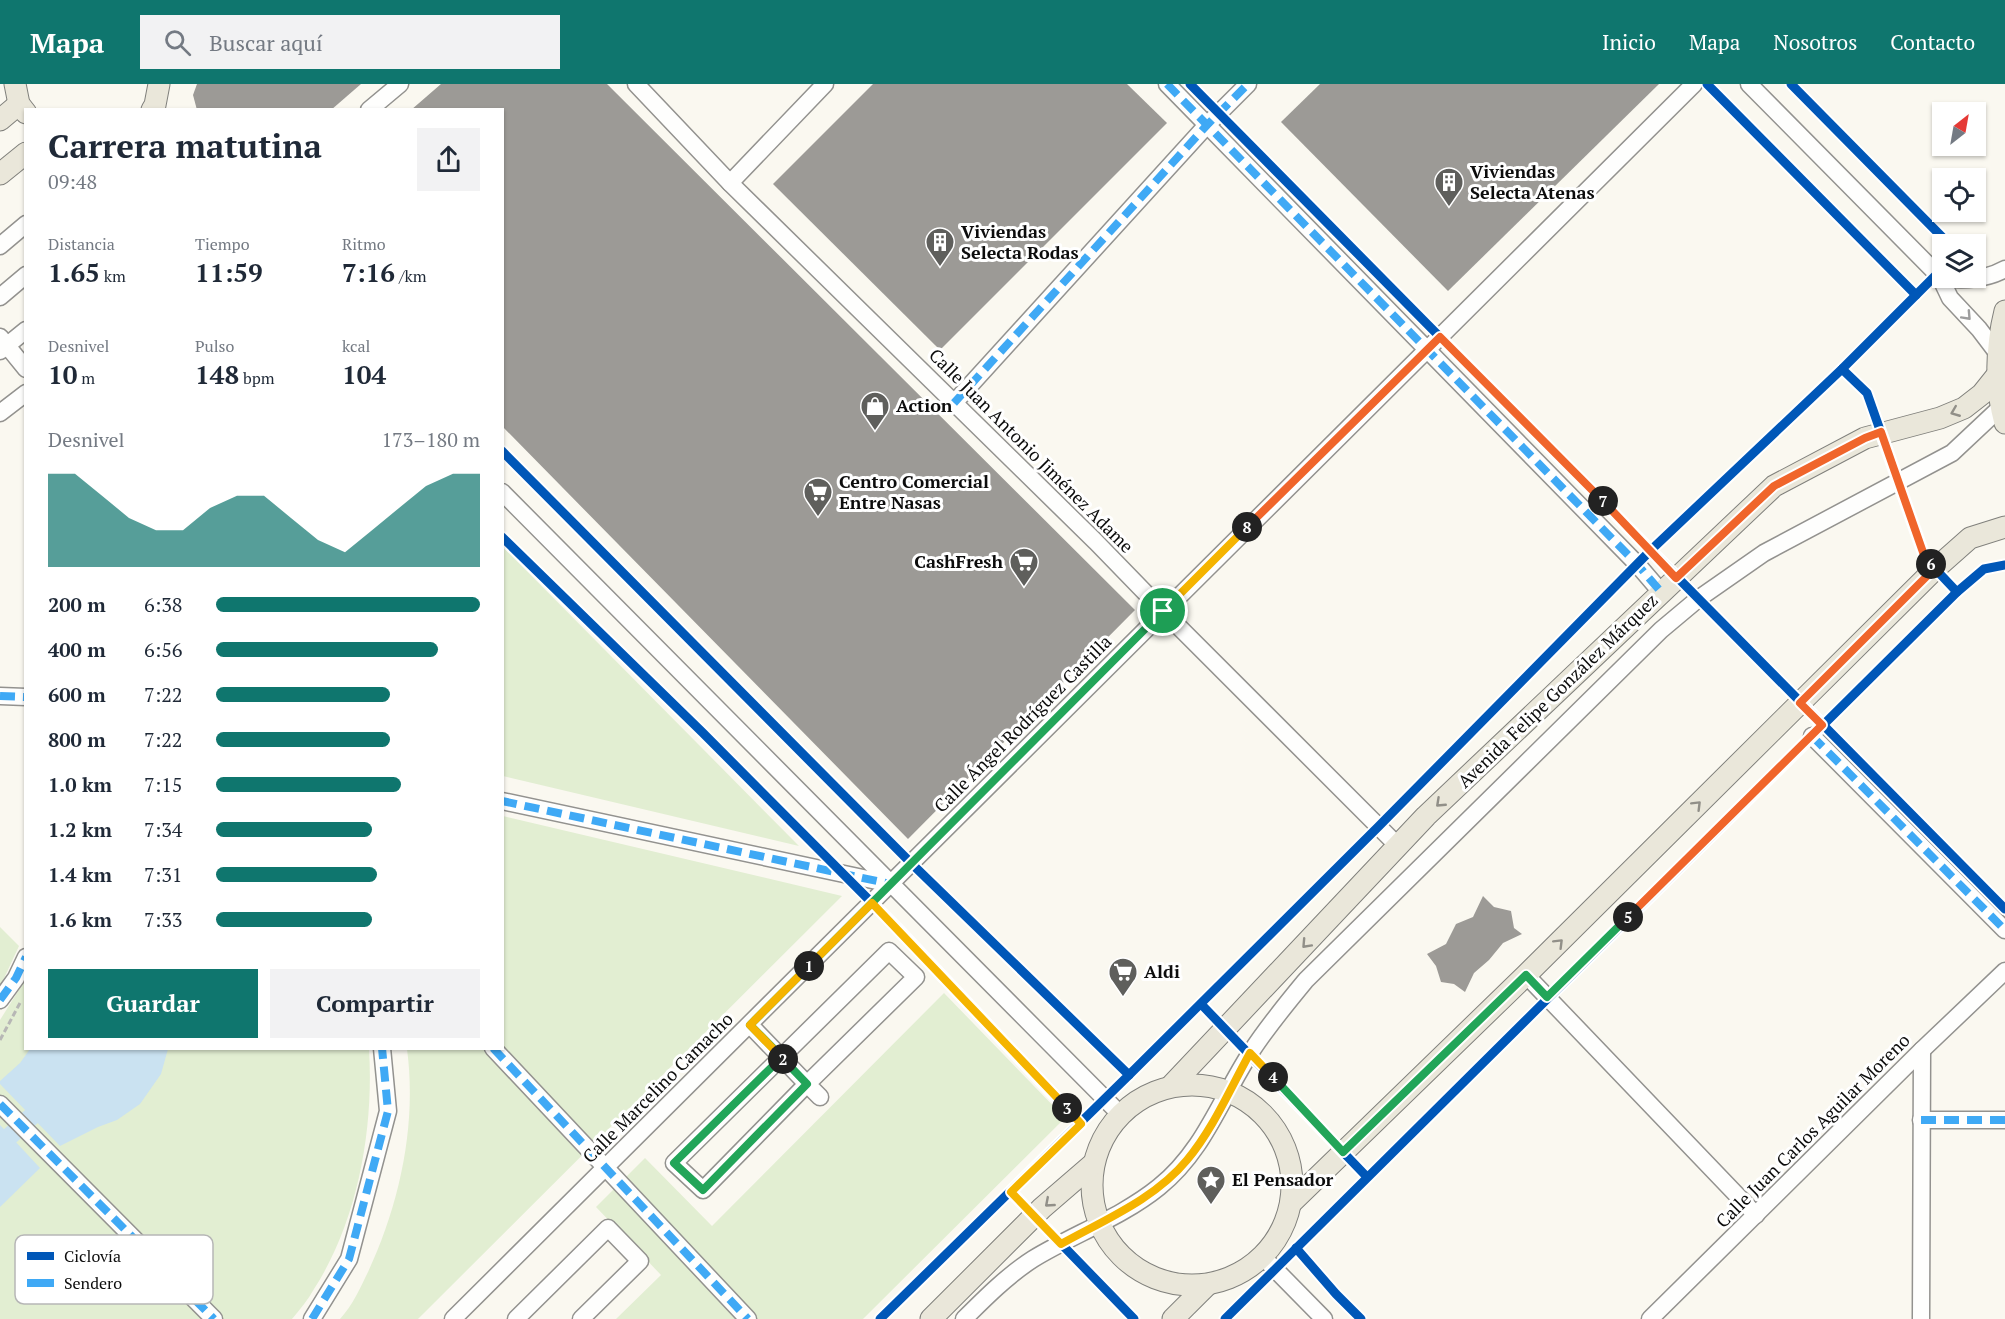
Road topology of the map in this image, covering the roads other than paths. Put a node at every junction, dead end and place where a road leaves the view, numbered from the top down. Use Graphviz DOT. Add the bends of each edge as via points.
graph roads {
  1 [pos="400,84"];
  2 [pos="636,84"];
  3 [pos="825,84"];
  4 [pos="1167,84"];
  5 [pos="1248,84"];
  6 [pos="1694,84"];
  7 [pos="1749,84"];
  8 [pos="20,100"];
  9 [pos="371,108"];
  10 [pos="0,120"];
  11 [pos="1207,125"];
  12 [pos="24,155"];
  13 [pos="0,174"];
  14 [pos="730,183"];
  15 [pos="24,226"];
  16 [pos="0,246"];
  17 [pos="1932,267"];
  18 [pos="2005,269"];
  19 [pos="1986,276"];
  20 [pos="24,277"];
  21 [pos="1946,288"];
  22 [pos="0,297"];
  23 [pos="2005,311"];
  24 [pos="24,331"];
  25 [pos="2,344"];
  26 [pos="1428,349"];
  27 [pos="1998,364"];
  28 [pos="24,367"];
  29 [pos="24,395"];
  30 [pos="954,403"];
  31 [pos="0,413"];
  32 [pos="2003,415"];
  33 [pos="504,494"];
  34 [pos="2005,527"];
  35 [pos="1661,592"];
  36 [pos="1163,611"];
  37 [pos="0,696"];
  38 [pos="24,697"];
  39 [pos="1812,736"];
  40 [pos="504,801"];
  41 [pos="1398,846"];
  42 [pos="891,884"];
  43 [pos="2005,930"];
  44 [pos="24,961"];
  45 [pos="2005,971"];
  46 [pos="1526,975"];
  47 [pos="0,1000"];
  48 [pos="750,1025"];
  49 [pos="382,1050"];
  50 [pos="495,1050"];
  51 [pos="1922,1050"];
  52 [pos="782,1057"];
  53 [pos="807,1084"];
  54 [pos="1171,1086"];
  55 [pos="1228,1092"];
  56 [pos="820,1096"];
  57 [pos="0,1104"];
  58 [pos="1120,1114"];
  59 [pos="1921,1120"];
  60 [pos="2005,1120"];
  61 [pos="1093,1164"];
  62 [pos="605,1168"];
  63 [pos="1291,1203"];
  64 [pos="1756,1215"];
  65 [pos="1098,1223"];
  66 [pos="131,1235"];
  67 [pos="1263,1257"];
  68 [pos="1208,1285"];
  69 [pos="199,1304"];
  70 [pos="463,1316"];
  71 [pos="214,1319"];
  72 [pos="312,1319"];
  73 [pos="516,1319"];
  74 [pos="581,1319"];
  75 [pos="748,1319"];
  76 [pos="931,1319"];
  77 [pos="964,1319"];
  78 [pos="1173,1319"];
  79 [pos="1324,1319"];
  80 [pos="1650,1319"];
  81 [pos="1921,1319"];
  1 -- 9 [label="street"];
  2 -- 14 [label="street, Calle Juan Antonio Jiménez Adame"];
  3 -- 14 [label="street"];
  4 -- 11 [label="street"];
  5 -- 11 [label="street"];
  6 -- 26 [label="street, Calle Ángel Rodríguez Castilla"];
  7 -- 17 [label="street"];
  8 -- 10 [label="main road"];
  11 -- 26 [label="street"];
  11 -- 30 [label="street"];
  12 -- 13 [label="main road"];
  14 -- 30 [label="street, Calle Juan Antonio Jiménez Adame"];
  15 -- 16 [label="street"];
  18 -- 19 [label="street"];
  20 -- 22 [label="street"];
  21 -- 27 [label="street, one-way" via="1950,298 1979,329"];
  23 -- 27 [label="main road"];
  24 -- 25 [label="street"];
  25 -- 28 [label="street"];
  26 -- 35 [label="street"];
  26 -- 36 [label="street, Calle Ángel Rodríguez Castilla"];
  27 -- 32 [label="main road"];
  27 -- 35 [label="main road, Avenida Felipe González Márquez, one-way" via="1982,394 1964,408 1865,438 1774,486"];
  29 -- 31 [label="street"];
  30 -- 36 [label="street, Calle Juan Antonio Jiménez Adame"];
  32 -- 55 [label="street" via="1952,453 1764,553 1661,630 1306,980 1250,1053"];
  33 -- 42 [label="street"];
  46 -- 34 [label="main road, one-way" via="1935,568 1970,538"];
  35 -- 41 [label="main road, Avenida Felipe González Márquez, one-way"];
  36 -- 41 [label="street, Calle Juan Antonio Jiménez Adame"];
  36 -- 42 [label="street, Calle Ángel Rodríguez Castilla"];
  37 -- 38 [label="street"];
  39 -- 43 [label="street"];
  40 -- 42 [label="street"];
  41 -- 54 [label="main road, Avenida Felipe González Márquez, one-way"];
  42 -- 48 [label="street, Calle Marcelino Camacho"];
  42 -- 58 [label="street"];
  44 -- 47 [label="street"];
  45 -- 51 [label="street, Calle Juan Carlos Aguilar Moreno"];
  46 -- 63 [label="main road"];
  46 -- 64 [label="street"];
  48 -- 52 [label="street"];
  48 -- 62 [label="street, Calle Marcelino Camacho"];
  49 -- 72 [label="street" via="388,1111 349,1259"];
  50 -- 62 [label="street"];
  51 -- 59 [label="street"];
  51 -- 64 [label="street, Calle Juan Carlos Aguilar Moreno"];
  52 -- 53 [label="street"];
  52 -- 53 [label="street" via="674,1163 703,1190"];
  52 -- 53 [label="street" via="889,951 916,977"];
  53 -- 56 [label="street"];
  54 -- 55 [label="main road" via="1204,1085"];
  54 -- 58 [label="main road" via="1143,1097"];
  55 -- 63 [label="main road" via="1262,1113 1282,1140 1292,1171"];
  55 -- 65 [label="street" via="1187,1161 1159,1187"];
  57 -- 66 [label="street"];
  58 -- 61 [label="main road" via="1103,1138"];
  59 -- 60 [label="street"];
  59 -- 81 [label="street"];
  61 -- 65 [label="main road" via="1092,1197"];
  61 -- 76 [label="main road, one-way" via="1042,1208"];
  62 -- 70 [label="street, Calle Marcelino Camacho"];
  62 -- 75 [label="street"];
  63 -- 67 [label="main road" via="1284,1227"];
  64 -- 80 [label="street, Calle Juan Carlos Aguilar Moreno"];
  65 -- 68 [label="main road" via="1119,1254 1145,1274 1175,1284"];
  65 -- 77 [label="street" via="1031,1260"];
  67 -- 68 [label="main road" via="1231,1278"];
  67 -- 79 [label="street"];
  68 -- 78 [label="main road"];
  69 -- 71 [label="street"];
  73 -- 74 [label="street" via="608,1228 640,1261"];
}
